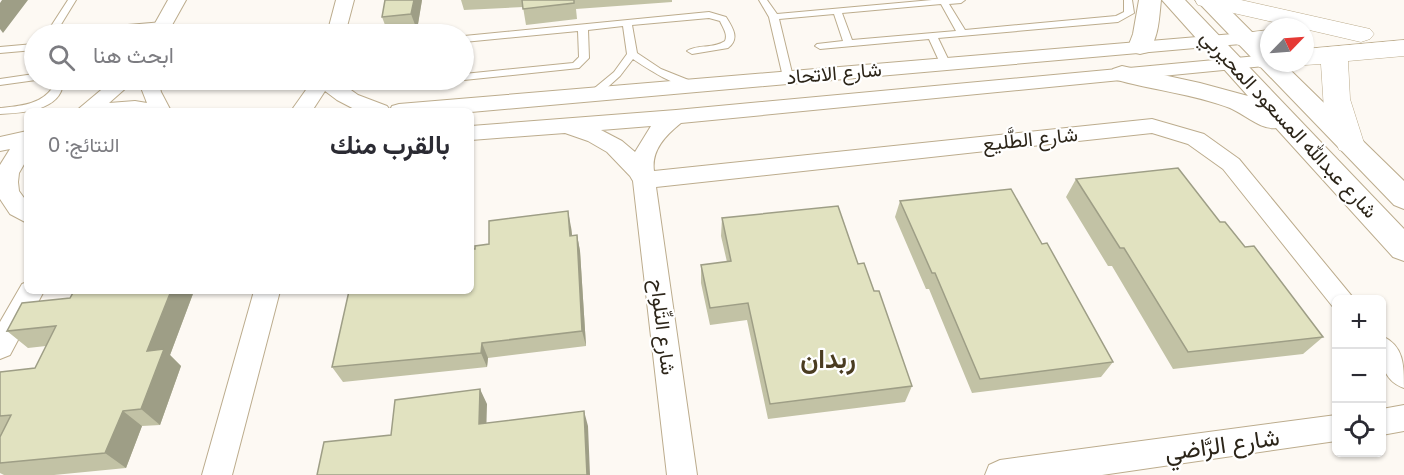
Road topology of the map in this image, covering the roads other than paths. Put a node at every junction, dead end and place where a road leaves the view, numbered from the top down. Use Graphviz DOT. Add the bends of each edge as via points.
graph roads {
  1 [pos="72,0"];
  2 [pos="177,0"];
  3 [pos="345,0"];
  4 [pos="763,0"];
  5 [pos="962,0"];
  6 [pos="1128,0"];
  7 [pos="1150,0"];
  8 [pos="1173,0"];
  9 [pos="1207,0"];
  10 [pos="944,2"];
  11 [pos="837,11"];
  12 [pos="774,17"];
  13 [pos="627,23"];
  14 [pos="57,24"];
  15 [pos="164,24"];
  16 [pos="339,24"];
  17 [pos="583,27"];
  18 [pos="1404,30"];
  19 [pos="962,33"];
  20 [pos="1361,34"];
  21 [pos="932,36"];
  22 [pos="1314,36"];
  23 [pos="474,38"];
  24 [pos="1212,41"];
  25 [pos="848,43"];
  26 [pos="820,46"];
  27 [pos="24,47"];
  28 [pos="1140,47"];
  29 [pos="1404,48"];
  30 [pos="1260,49"];
  31 [pos="0,50"];
  32 [pos="692,51"];
  33 [pos="1260,53"];
  34 [pos="632,54"];
  35 [pos="1335,54"];
  36 [pos="1260,56"];
  37 [pos="1314,56"];
  38 [pos="945,63"];
  39 [pos="1232,64"];
  40 [pos="1282,72"];
  41 [pos="1122,74"];
  42 [pos="474,76"];
  43 [pos="788,76"];
  44 [pos="24,79"];
  45 [pos="0,82"];
  46 [pos="692,85"];
  47 [pos="55,90"];
  48 [pos="112,90"];
  49 [pos="152,90"];
  50 [pos="317,90"];
  51 [pos="336,90"];
  52 [pos="595,93"];
  53 [pos="28,108"];
  54 [pos="90,108"];
  55 [pos="160,108"];
  56 [pos="303,108"];
  57 [pos="371,108"];
  58 [pos="432,108"];
  59 [pos="24,109"];
  60 [pos="0,111"];
  61 [pos="676,117"];
  62 [pos="557,127"];
  63 [pos="474,133"];
  64 [pos="24,139"];
  65 [pos="1349,143"];
  66 [pos="0,144"];
  67 [pos="24,149"];
  68 [pos="1316,155"];
  69 [pos="644,180"];
  70 [pos="1,191"];
  71 [pos="1404,198"];
  72 [pos="24,213"];
  73 [pos="1404,249"];
  74 [pos="29,294"];
  75 [pos="266,294"];
  76 [pos="1338,295"];
  77 [pos="0,347"];
  78 [pos="1383,349"];
  79 [pos="1404,376"];
  80 [pos="1404,418"];
  81 [pos="1386,421"];
  82 [pos="1332,429"];
  83 [pos="1018,474"];
  84 [pos="217,475"];
  85 [pos="682,475"];
  1 -- 14 [label="lane"];
  2 -- 15 [label="street"];
  3 -- 16 [label="street"];
  4 -- 12 [label="lane"];
  5 -- 10 [label="lane"];
  6 -- 19 [label="lane" via="1129,13 1118,20"];
  7 -- 28 [label="street"];
  8 -- 24 [label="street, شارع عبدالله المسعود المحيربي"];
  9 -- 20 [label="main road"];
  9 -- 30 [label="street, شارع عبدالله المسعود المحيربي"];
  10 -- 11 [label="lane"];
  10 -- 19 [label="lane"];
  11 -- 12 [label="lane"];
  11 -- 25 [label="lane"];
  12 -- 43 [label="lane"];
  13 -- 17 [label="lane"];
  13 -- 32 [label="lane" via="709,15 725,21 729,45"];
  13 -- 34 [label="lane"];
  17 -- 23 [label="lane"];
  17 -- 42 [label="lane" via="584,58 576,66"];
  18 -- 20 [label="main road"];
  19 -- 21 [label="lane"];
  20 -- 22 [label="main road"];
  21 -- 25 [label="lane"];
  21 -- 38 [label="lane"];
  24 -- 28 [label="street, شارع الاتحاد"];
  24 -- 33 [label="street, شارع الاتحاد"];
  24 -- 39 [label="street, شارع عبدالله المسعود المحيربي"];
  25 -- 26 [label="lane"];
  27 -- 31 [label="lane"];
  28 -- 38 [label="street, شارع الاتحاد"];
  29 -- 35 [label="main road"];
  34 -- 46 [label="lane" via="658,71"];
  34 -- 52 [label="lane"];
  35 -- 37 [label="main road"];
  35 -- 65 [label="main road" via="1334,95"];
  36 -- 39 [label="street, شارع الاتحاد"];
  38 -- 43 [label="street, شارع الاتحاد"];
  39 -- 41 [label="street, شارع الاتحاد"];
  39 -- 68 [label="street, شارع عبدالله المسعود المحيربي"];
  40 -- 65 [label="street, شارع عبدالله المسعود المحيربي"];
  41 -- 61 [label="street, شارع الاتحاد"];
  41 -- 68 [label="street" via="1244,103"];
  43 -- 46 [label="street, شارع الاتحاد"];
  44 -- 45 [label="lane"];
  46 -- 52 [label="street, شارع الاتحاد"];
  47 -- 53 [label="lane" via="44,102"];
  48 -- 54 [label="street"];
  49 -- 55 [label="street"];
  50 -- 56 [label="street"];
  51 -- 57 [label="street"];
  52 -- 58 [label="street, شارع الاتحاد"];
  59 -- 60 [label="lane"];
  61 -- 62 [label="street, شارع الاتحاد"];
  61 -- 69 [label="street, شارع التِّلواح" via="662,126 644,151"];
  62 -- 63 [label="street, شارع الاتحاد"];
  62 -- 69 [label="street, شارع التِّلواح" via="601,138 620,149"];
  64 -- 66 [label="street"];
  65 -- 71 [label="street, شارع عبدالله المسعود المحيربي"];
  67 -- 70 [label="street" via="3,177"];
  68 -- 73 [label="street, شارع عبدالله المسعود المحيربي"];
  69 -- 76 [label="street, شارع الطَّليع" via="1152,126 1196,139 1231,164"];
  69 -- 85 [label="street, شارع التِّلواح"];
  70 -- 72 [label="street" via="14,209"];
  74 -- 77 [label="street"];
  75 -- 84 [label="street"];
  78 -- 79 [label="street"];
  80 -- 81 [label="street"];
  82 -- 83 [label="street, شارع الرَّاضي"];
}
